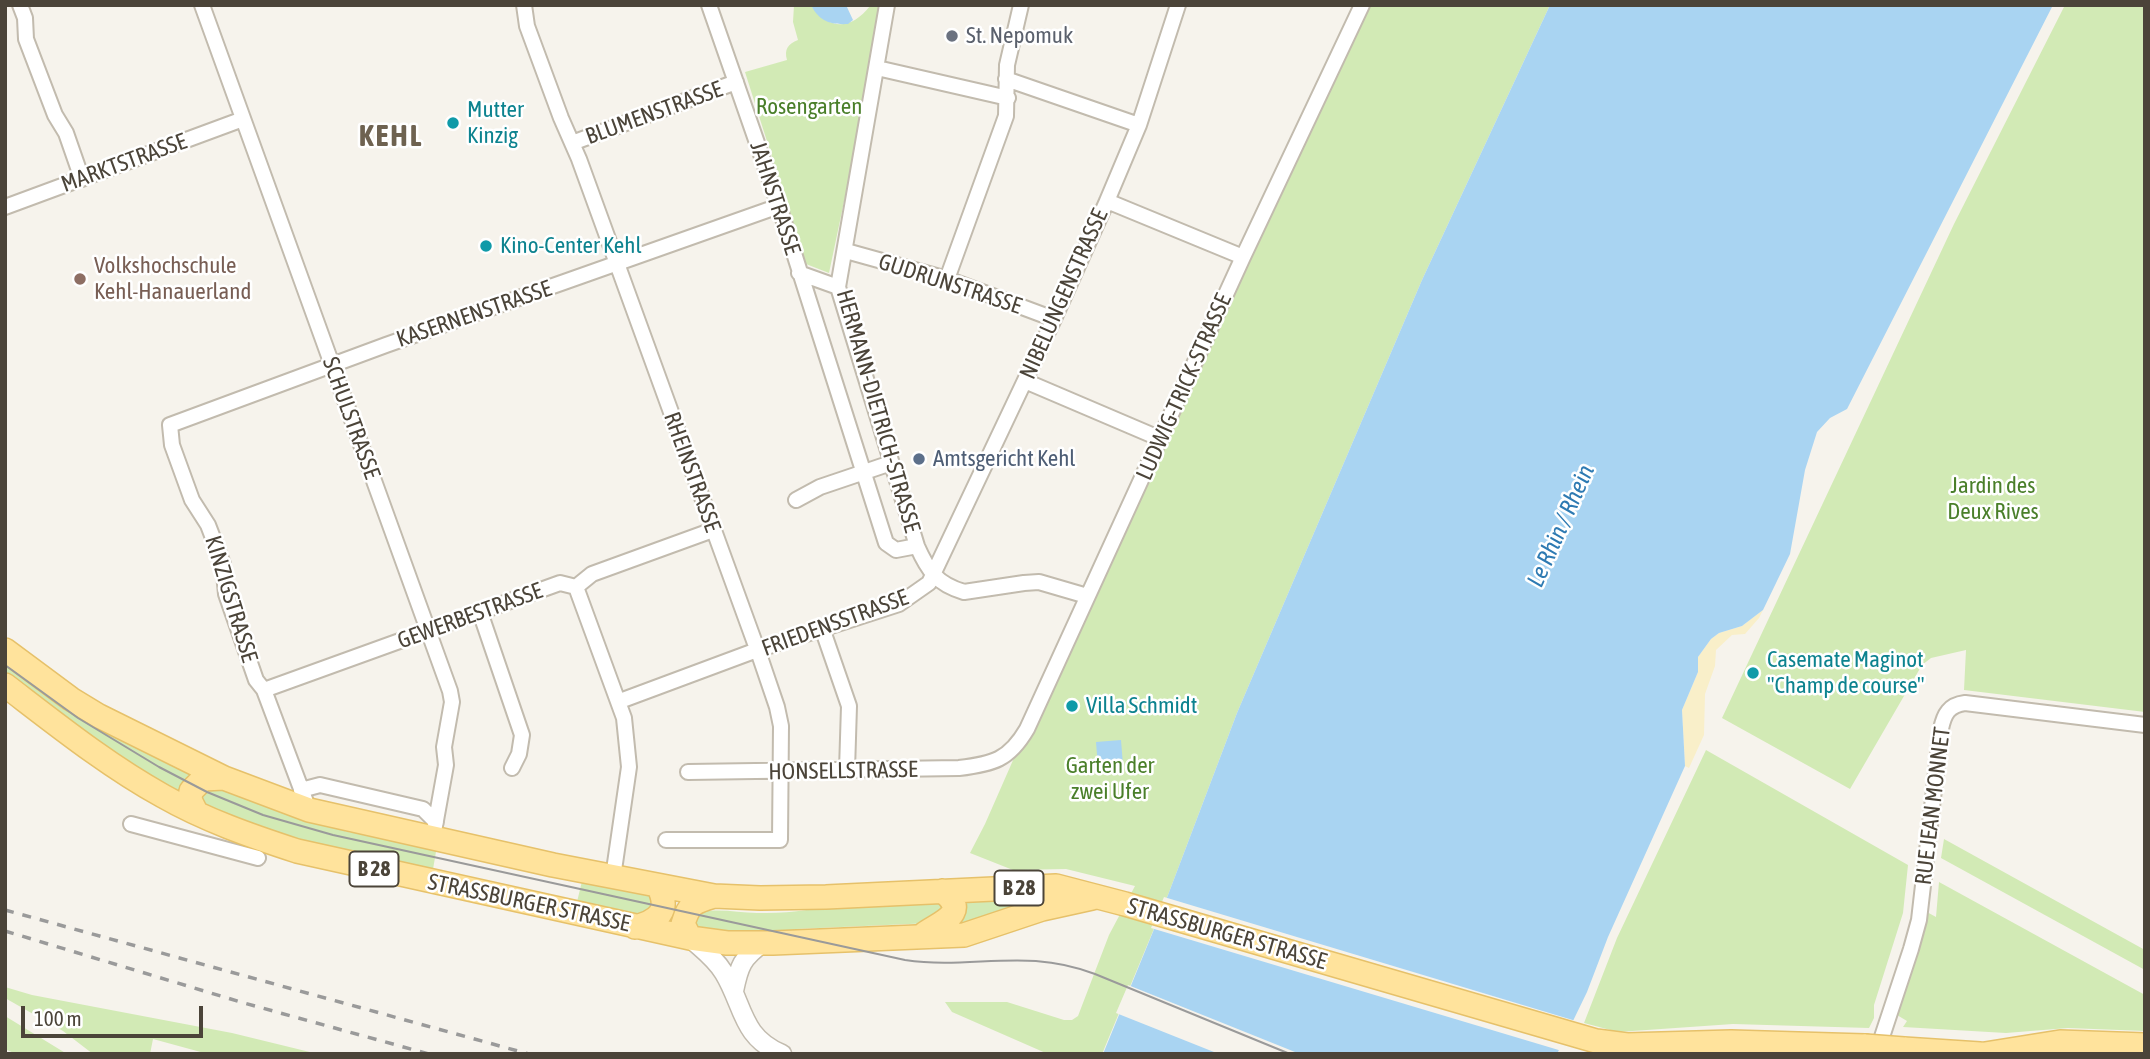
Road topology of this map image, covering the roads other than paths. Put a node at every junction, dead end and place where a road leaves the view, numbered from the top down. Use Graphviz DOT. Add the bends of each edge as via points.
graph roads {
  1 [pos="20,5"];
  2 [pos="202,5"];
  3 [pos="524,5"];
  4 [pos="709,5"];
  5 [pos="887,5"];
  6 [pos="1021,5"];
  7 [pos="1178,5"];
  8 [pos="1362,5"];
  9 [pos="877,68"];
  10 [pos="1006,79"];
  11 [pos="736,82"];
  12 [pos="1008,99"];
  13 [pos="243,119"];
  14 [pos="1139,125"];
  15 [pos="572,143"];
  16 [pos="82,179"];
  17 [pos="1107,201"];
  18 [pos="779,206"];
  19 [pos="5,207"];
  20 [pos="846,251"];
  21 [pos="1243,257"];
  22 [pos="617,263"];
  23 [pos="799,273"];
  24 [pos="947,279"];
  25 [pos="838,287"];
  26 [pos="1054,319"];
  27 [pos="332,366"];
  28 [pos="1025,381"];
  29 [pos="170,425"];
  30 [pos="1161,439"];
  31 [pos="891,463"];
  32 [pos="863,472"];
  33 [pos="796,500"];
  34 [pos="713,530"];
  35 [pos="917,546"];
  36 [pos="934,577"];
  37 [pos="576,587"];
  38 [pos="1087,596"];
  39 [pos="480,612"];
  40 [pos="822,628"];
  41 [pos="427,630"];
  42 [pos="5,650"];
  43 [pos="757,650"];
  44 [pos="5,685"];
  45 [pos="264,690"];
  46 [pos="620,701"];
  47 [pos="2145,725"];
  48 [pos="997,761"];
  49 [pos="512,768"];
  50 [pos="847,769"];
  51 [pos="294,772"];
  52 [pos="688,772"];
  53 [pos="779,772"];
  54 [pos="224,778"];
  55 [pos="267,796"];
  56 [pos="305,800"];
  57 [pos="196,812"];
  58 [pos="131,824"];
  59 [pos="434,829"];
  60 [pos="666,839"];
  61 [pos="258,858"];
  62 [pos="613,877"];
  63 [pos="659,886"];
  64 [pos="942,891"];
  65 [pos="714,895"];
  66 [pos="1095,897"];
  67 [pos="635,927"];
  68 [pos="920,937"];
  69 [pos="690,938"];
  70 [pos="763,943"];
  71 [pos="734,991"];
  72 [pos="2145,1045"];
  73 [pos="1871,1050"];
  74 [pos="782,1054"];
  75 [pos="1982,1054"];
  1 -- 16 [label="street" via="26,39"];
  2 -- 13 [label="street, SCHULSTRASSE"];
  3 -- 15 [label="street, RHEINSTRASSE" via="527,26"];
  4 -- 11 [label="street, JAHNSTRASSE"];
  5 -- 9 [label="street, HERMANN-DIETRICH-STRASSE"];
  6 -- 10 [label="street"];
  7 -- 14 [label="street, NIBELUNGENSTRASSE"];
  8 -- 21 [label="street, LUDWIG-TRICK-STRASSE"];
  9 -- 12 [label="street"];
  9 -- 20 [label="street, HERMANN-DIETRICH-STRASSE"];
  10 -- 12 [label="street"];
  10 -- 14 [label="street"];
  11 -- 15 [label="street, BLUMENSTRASSE"];
  11 -- 18 [label="street, JAHNSTRASSE"];
  12 -- 24 [label="street" via="1006,116"];
  13 -- 16 [label="street, MARKTSTRASSE"];
  13 -- 27 [label="street, SCHULSTRASSE"];
  14 -- 17 [label="street, NIBELUNGENSTRASSE"];
  15 -- 22 [label="street, RHEINSTRASSE"];
  16 -- 19 [label="street, MARKTSTRASSE"];
  17 -- 21 [label="street"];
  17 -- 26 [label="street, NIBELUNGENSTRASSE"];
  18 -- 22 [label="street, KASERNENSTRASSE"];
  18 -- 23 [label="street, JAHNSTRASSE"];
  20 -- 24 [label="street, GUDRUNSTRASSE"];
  20 -- 25 [label="street, HERMANN-DIETRICH-STRASSE"];
  21 -- 30 [label="street, LUDWIG-TRICK-STRASSE"];
  22 -- 27 [label="street, KASERNENSTRASSE"];
  22 -- 34 [label="street, RHEINSTRASSE"];
  23 -- 25 [label="street, JAHNSTRASSE"];
  23 -- 32 [label="street, HERMANN-DIETRICH-STRASSE"];
  24 -- 26 [label="street, GUDRUNSTRASSE"];
  25 -- 31 [label="street, HERMANN-DIETRICH-STRASSE"];
  26 -- 28 [label="street, NIBELUNGENSTRASSE"];
  27 -- 29 [label="street, KASERNENSTRASSE"];
  27 -- 41 [label="street, SCHULSTRASSE"];
  28 -- 30 [label="street"];
  28 -- 36 [label="street, NIBELUNGENSTRASSE"];
  29 -- 45 [label="street, KINZIGSTRASSE" via="172,445 223,564 226,594 256,680"];
  30 -- 38 [label="street, LUDWIG-TRICK-STRASSE"];
  31 -- 32 [label="street"];
  31 -- 35 [label="street, HERMANN-DIETRICH-STRASSE"];
  32 -- 33 [label="street"];
  32 -- 35 [label="street, HERMANN-DIETRICH-STRASSE" via="886,542 896,550"];
  34 -- 37 [label="street, GEWERBESTRASSE" via="592,574"];
  34 -- 43 [label="street, RHEINSTRASSE"];
  35 -- 36 [label="street, HERMANN-DIETRICH-STRASSE"];
  36 -- 38 [label="street, FRIEDENSSTRASSE" via="964,592 1039,583"];
  36 -- 40 [label="street, FRIEDENSSTRASSE" via="900,604"];
  37 -- 39 [label="street, GEWERBESTRASSE" via="560,583"];
  37 -- 46 [label="street"];
  38 -- 48 [label="street, LUDWIG-TRICK-STRASSE" via="1027,729 1016,747"];
  39 -- 41 [label="street, GEWERBESTRASSE"];
  39 -- 49 [label="street" via="522,735"];
  40 -- 43 [label="street, FRIEDENSSTRASSE"];
  40 -- 50 [label="street" via="849,706"];
  41 -- 45 [label="street, GEWERBESTRASSE"];
  41 -- 59 [label="street, SCHULSTRASSE" via="452,702"];
  42 -- 54 [label="main road, STRASSBURGER STRASSE / B 28" via="99,716"];
  43 -- 46 [label="street, FRIEDENSSTRASSE"];
  43 -- 53 [label="street, RHEINSTRASSE" via="781,726"];
  44 -- 57 [label="main road, STRASSBURGER STRASSE / B 28" via="127,774"];
  45 -- 51 [label="street, KINZIGSTRASSE"];
  46 -- 62 [label="street" via="629,767"];
  47 -- 73 [label="street, RUE JEAN MONNET" via="1965,704 1956,704 1946,713 1919,919"];
  48 -- 50 [label="street, HONSELLSTRASSE" via="959,768"];
  50 -- 53 [label="street, HONSELLSTRASSE"];
  51 -- 55 [label="street"];
  51 -- 56 [label="street, KINZIGSTRASSE"];
  52 -- 53 [label="street, HONSELLSTRASSE"];
  53 -- 60 [label="street, RHEINSTRASSE" via="780,840"];
  54 -- 55 [label="main road, STRASSBURGER STRASSE / B 28"];
  54 -- 57 [label="main road" via="203,779 195,786 190,800"];
  55 -- 56 [label="main road, STRASSBURGER STRASSE / B 28"];
  56 -- 59 [label="main road, STRASSBURGER STRASSE / B 28"];
  57 -- 67 [label="main road, STRASSBURGER STRASSE / B 28" via="297,851"];
  58 -- 61 [label="street"];
  59 -- 62 [label="main road, STRASSBURGER STRASSE / B 28"];
  62 -- 63 [label="main road, STRASSBURGER STRASSE / B 28"];
  63 -- 65 [label="main road, STRASSBURGER STRASSE / B 28"];
  63 -- 67 [label="main road" via="661,913 650,923"];
  64 -- 65 [label="main road, STRASSBURGER STRASSE / B 28" via="760,898"];
  64 -- 66 [label="main road, STRASSBURGER STRASSE / B 28" via="1056,886"];
  64 -- 68 [label="main road" via="953,905 950,919"];
  65 -- 69 [label="main road" via="690,905 686,912 683,924"];
  66 -- 68 [label="main road, STRASSBURGER STRASSE / B 28" via="964,935"];
  66 -- 73 [label="main road, STRASSBURGER STRASSE" via="1578,1036 1627,1045 1731,1042"];
  67 -- 69 [label="main road, STRASSBURGER STRASSE / B 28"];
  68 -- 70 [label="main road, STRASSBURGER STRASSE / B 28"];
  69 -- 70 [label="main road, STRASSBURGER STRASSE / B 28"];
  69 -- 71 [label="street" via="713,958"];
  70 -- 71 [label="street" via="741,963"];
  71 -- 74 [label="street" via="751,1031"];
  72 -- 75 [label="main road, STRASSBURGER STRASSE" via="2060,1042"];
  73 -- 75 [label="main road, STRASSBURGER STRASSE, bridge"];
}
